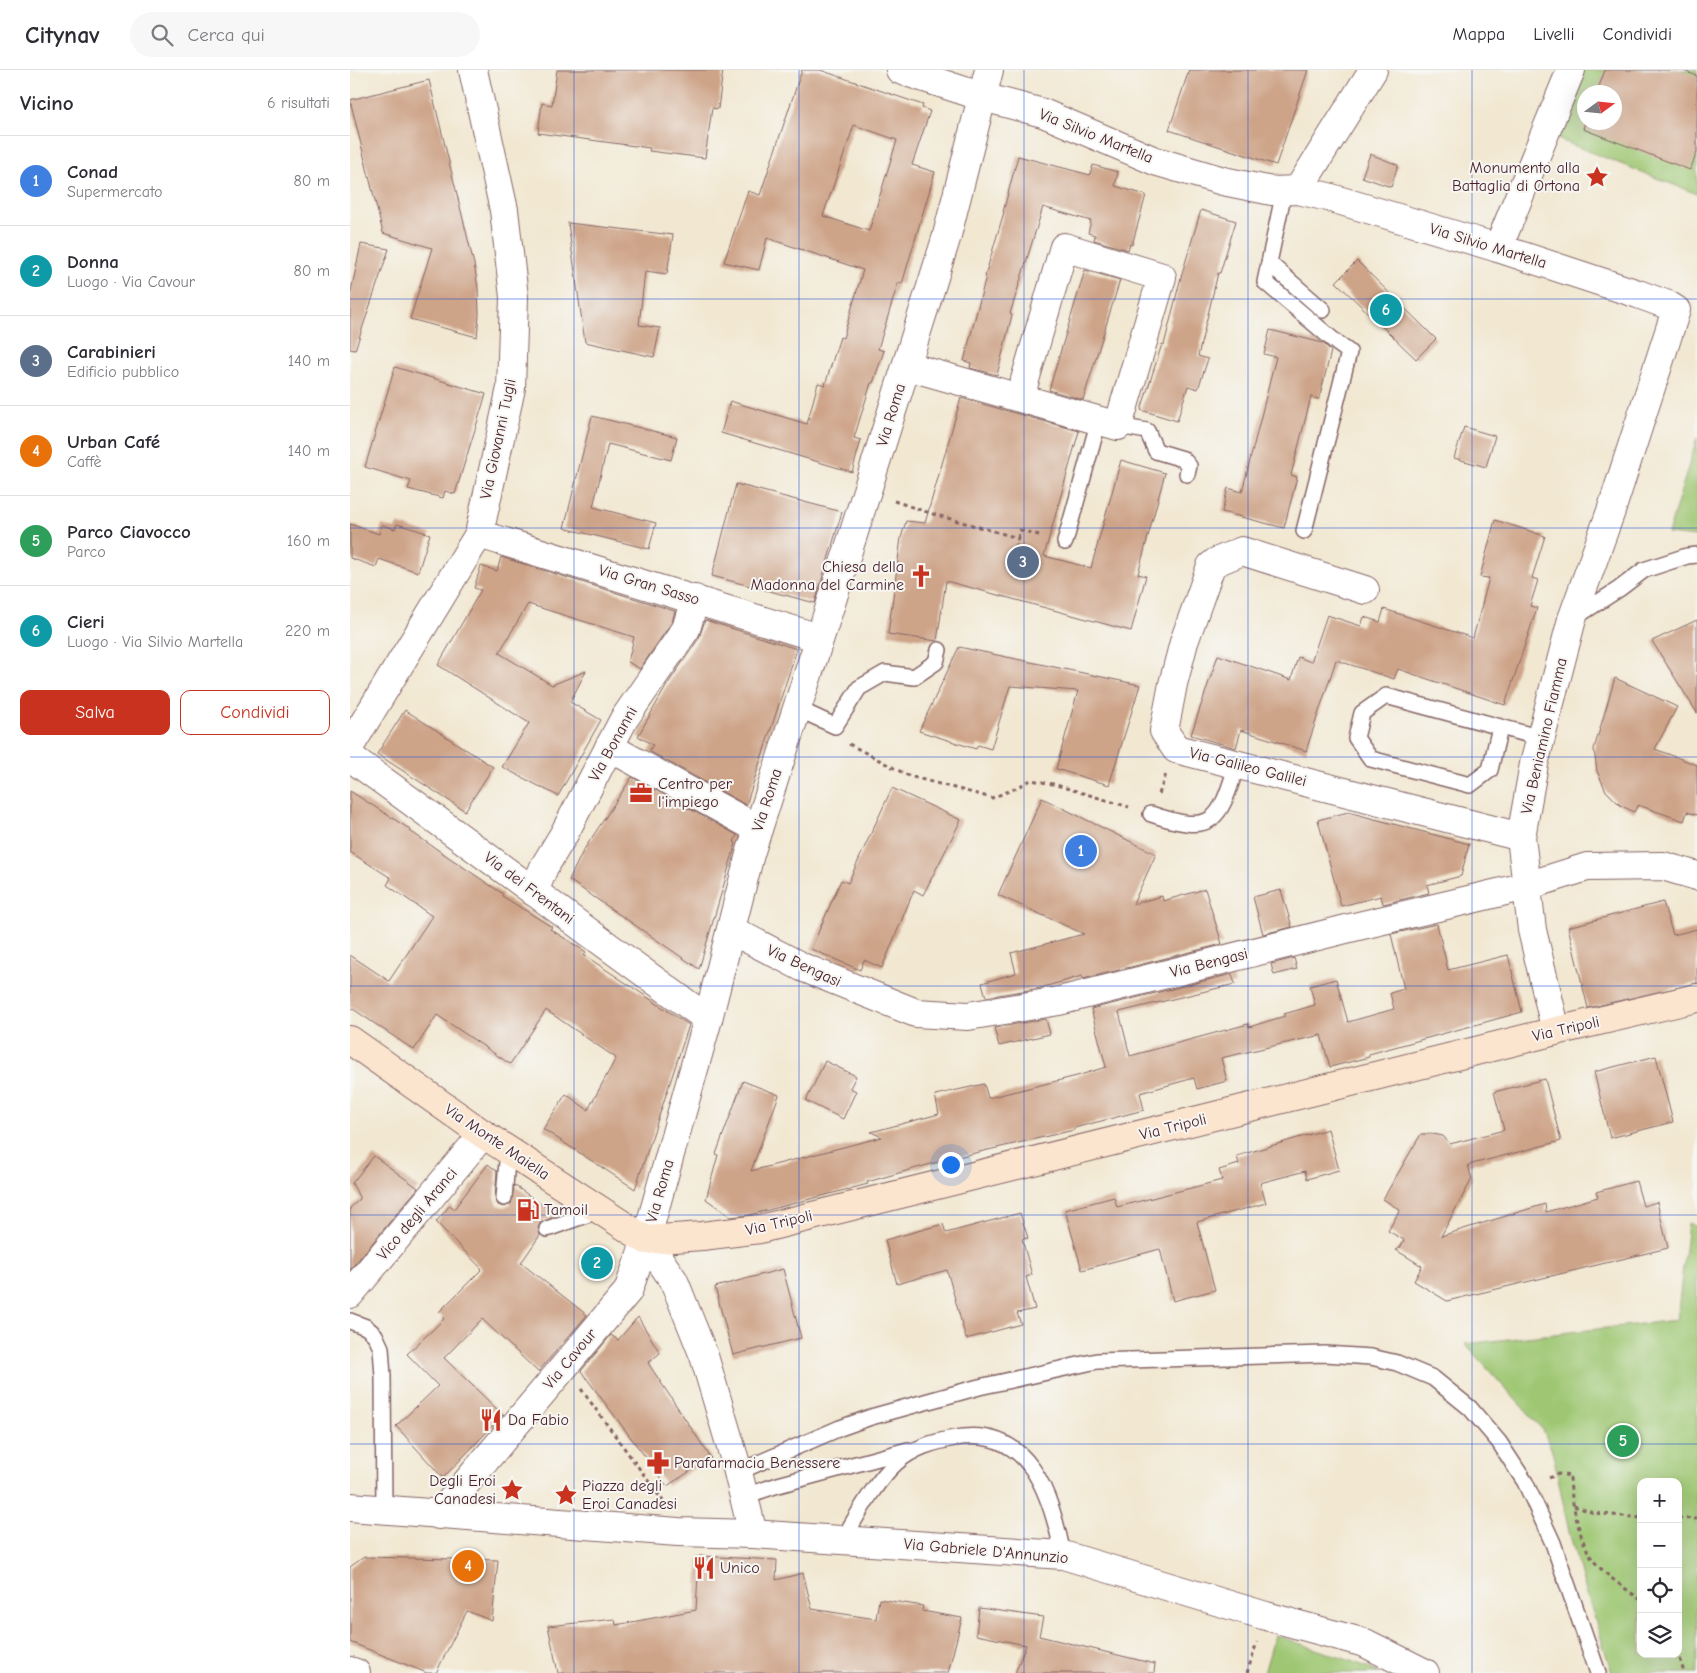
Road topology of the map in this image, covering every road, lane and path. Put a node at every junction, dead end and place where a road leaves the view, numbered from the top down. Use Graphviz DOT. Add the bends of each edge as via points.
graph roads {
  1 [pos="473,70"];
  2 [pos="900,70"];
  3 [pos="989,70"];
  4 [pos="1373,70"];
  5 [pos="1571,70"];
  6 [pos="983,97"];
  7 [pos="1291,190"];
  8 [pos="1498,248"];
  9 [pos="1269,263"];
  10 [pos="1323,310"];
  11 [pos="1676,310"];
  12 [pos="907,366"];
  13 [pos="1020,398"];
  14 [pos="1108,423"];
  15 [pos="1187,474"];
  16 [pos="905,505"];
  17 [pos="1304,531"];
  18 [pos="479,534"];
  19 [pos="1018,538"];
  20 [pos="1065,542"];
  21 [pos="1016,547"];
  22 [pos="1697,555"];
  23 [pos="1365,590"];
  24 [pos="696,599"];
  25 [pos="1572,619"];
  26 [pos="819,638"];
  27 [pos="939,650"];
  28 [pos="796,708"];
  29 [pos="835,726"];
  30 [pos="1500,727"];
  31 [pos="1541,738"];
  32 [pos="350,746"];
  33 [pos="609,747"];
  34 [pos="1176,749"];
  35 [pos="350,757"];
  36 [pos="1237,764"];
  37 [pos="1151,814"];
  38 [pos="758,829"];
  39 [pos="1521,837"];
  40 [pos="1697,876"];
  41 [pos="1527,886"];
  42 [pos="534,892"];
  43 [pos="731,930"];
  44 [pos="1697,998"];
  45 [pos="708,1019"];
  46 [pos="1556,1031"];
  47 [pos="350,1040"];
  48 [pos="483,1134"];
  49 [pos="508,1150"];
  50 [pos="504,1198"];
  51 [pos="600,1210"];
  52 [pos="547,1229"];
  53 [pos="646,1240"];
  54 [pos="350,1294"];
  55 [pos="350,1321"];
  56 [pos="564,1366"];
  57 [pos="922,1446"];
  58 [pos="741,1484"];
  59 [pos="1528,1488"];
  60 [pos="1574,1506"];
  61 [pos="350,1507"];
  62 [pos="384,1510"];
  63 [pos="439,1515"];
  64 [pos="1637,1518"];
  65 [pos="1682,1518"];
  66 [pos="1697,1519"];
  67 [pos="682,1532"];
  68 [pos="753,1534"];
  69 [pos="842,1541"];
  70 [pos="1063,1555"];
  71 [pos="1637,1597"];
  72 [pos="1680,1658"];
  73 [pos="350,1671"];
  74 [pos="356,1673"];
  75 [pos="1425,1673"];
  76 [pos="1598,1673"];
  77 [pos="1684,1673"];
  1 -- 18 [label="street, Via Giovanni Tugli" via="504,210 514,297 511,388"];
  2 -- 6 [label="street, Via Silvio Martella"];
  3 -- 6 [label="street, Via Roma"];
  4 -- 7 [label="street"];
  5 -- 8 [label="street"];
  6 -- 7 [label="street, Via Silvio Martella" via="1043,113 1154,161 1223,181 1272,191"];
  6 -- 12 [label="street, Via Roma" via="946,238"];
  7 -- 8 [label="street, Via Silvio Martella" via="1328,197"];
  7 -- 9 [label="lane"];
  8 -- 11 [label="street, Via Silvio Martella" via="1638,294"];
  9 -- 10 [label="lane"];
  9 -- 17 [label="lane" via="1265,282 1349,352"];
  11 -- 25 [label="street, Via Beniamino Fiamma" via="1611,511"];
  12 -- 13 [label="street, Via Roma"];
  12 -- 26 [label="street, Via Roma"];
  13 -- 14 [label="street, Via Roma"];
  13 -- 14 [label="street" via="1064,247 1162,276"];
  14 -- 15 [label="lane" via="1146,432 1156,451 1183,459 1189,466"];
  14 -- 20 [label="lane"];
  16 -- 19 [label="path"];
  18 -- 24 [label="street, Via Gran Sasso"];
  18 -- 32 [label="street, Via Giovanni Tugli"];
  19 -- 20 [label="path" via="1020,530"];
  19 -- 21 [label="path"];
  22 -- 25 [label="lane" via="1644,570"];
  23 -- 34 [label="street, Via Galileo Galilei" via="1242,551 1211,566 1184,642 1164,731"];
  24 -- 26 [label="street, Via Gran Sasso"];
  24 -- 33 [label="street, Via Bonanni" via="686,629 624,719"];
  25 -- 31 [label="street, Via Beniamino Fiamma"];
  26 -- 28 [label="street, Via Roma"];
  27 -- 29 [label="lane" via="936,662 914,677 885,673 859,688"];
  28 -- 29 [label="lane"];
  28 -- 38 [label="street, Via Roma"];
  29 -- 37 [label="path" via="846,742 909,776 992,798 1031,780"];
  30 -- 30 [label="lane" via="1386,696 1362,713 1356,738 1371,759 1470,785 1490,770"];
  30 -- 31 [label="lane"];
  31 -- 39 [label="street, Via Beniamino Fiamma"];
  33 -- 38 [label="street"];
  33 -- 42 [label="street, Via Bonanni" via="544,867"];
  34 -- 36 [label="street, Via Galileo Galilei"];
  34 -- 37 [label="path"];
  35 -- 42 [label="street, Via dei Frentani"];
  36 -- 37 [label="lane" via="1224,802 1209,821 1186,824"];
  36 -- 39 [label="street, Via Galileo Galilei"];
  38 -- 43 [label="street, Via Roma"];
  39 -- 41 [label="street, Via Beniamino Fiamma"];
  40 -- 41 [label="street, Via Bengasi" via="1663,866 1588,867"];
  41 -- 43 [label="street, Via Bengasi" via="1060,1001 968,1016 916,1013 802,967"];
  41 -- 46 [label="street, Via Beniamino Fiamma" via="1532,930"];
  42 -- 45 [label="street, Via dei Frentani"];
  43 -- 45 [label="street, Via Roma"];
  44 -- 46 [label="street, Via Tripoli"];
  45 -- 53 [label="street, Via Roma"];
  46 -- 53 [label="street, Via Tripoli" via="760,1228"];
  47 -- 48 [label="street, Via Monte Maiella"];
  48 -- 49 [label="street, Via Monte Maiella"];
  48 -- 54 [label="street, Vico degli Aranci"];
  49 -- 50 [label="lane"];
  49 -- 51 [label="street, Via Monte Maiella"];
  51 -- 52 [label="lane"];
  51 -- 53 [label="street, Via Monte Maiella"];
  53 -- 56 [label="street, Via Cavour" via="628,1291"];
  53 -- 58 [label="street" via="674,1281 704,1356"];
  55 -- 62 [label="lane" via="366,1327 381,1348"];
  56 -- 63 [label="street, Via Cavour"];
  56 -- 67 [label="path"];
  57 -- 58 [label="lane" via="778,1485"];
  57 -- 69 [label="lane" via="895,1464 868,1498"];
  57 -- 70 [label="lane" via="964,1436 983,1436 1020,1452 1033,1467 1050,1503"];
  58 -- 59 [label="lane" via="840,1428 979,1387 1097,1361 1325,1354 1371,1357 1397,1363 1433,1378 1485,1424"];
  58 -- 68 [label="street"];
  59 -- 60 [label="path" via="1558,1474 1570,1476"];
  59 -- 76 [label="lane" via="1553,1543"];
  60 -- 64 [label="path" via="1594,1513"];
  60 -- 71 [label="path" via="1592,1559"];
  61 -- 62 [label="street"];
  62 -- 63 [label="street"];
  63 -- 67 [label="street"];
  65 -- 66 [label="path"];
  67 -- 68 [label="street, Via Gabriele D'Annunzio"];
  68 -- 69 [label="street, Via Gabriele D'Annunzio"];
  69 -- 70 [label="street, Via Gabriele D'Annunzio"];
  70 -- 75 [label="street, Via Gabriele D'Annunzio" via="1364,1643"];
  72 -- 77 [label="path"];
  73 -- 74 [label="street"];
}
